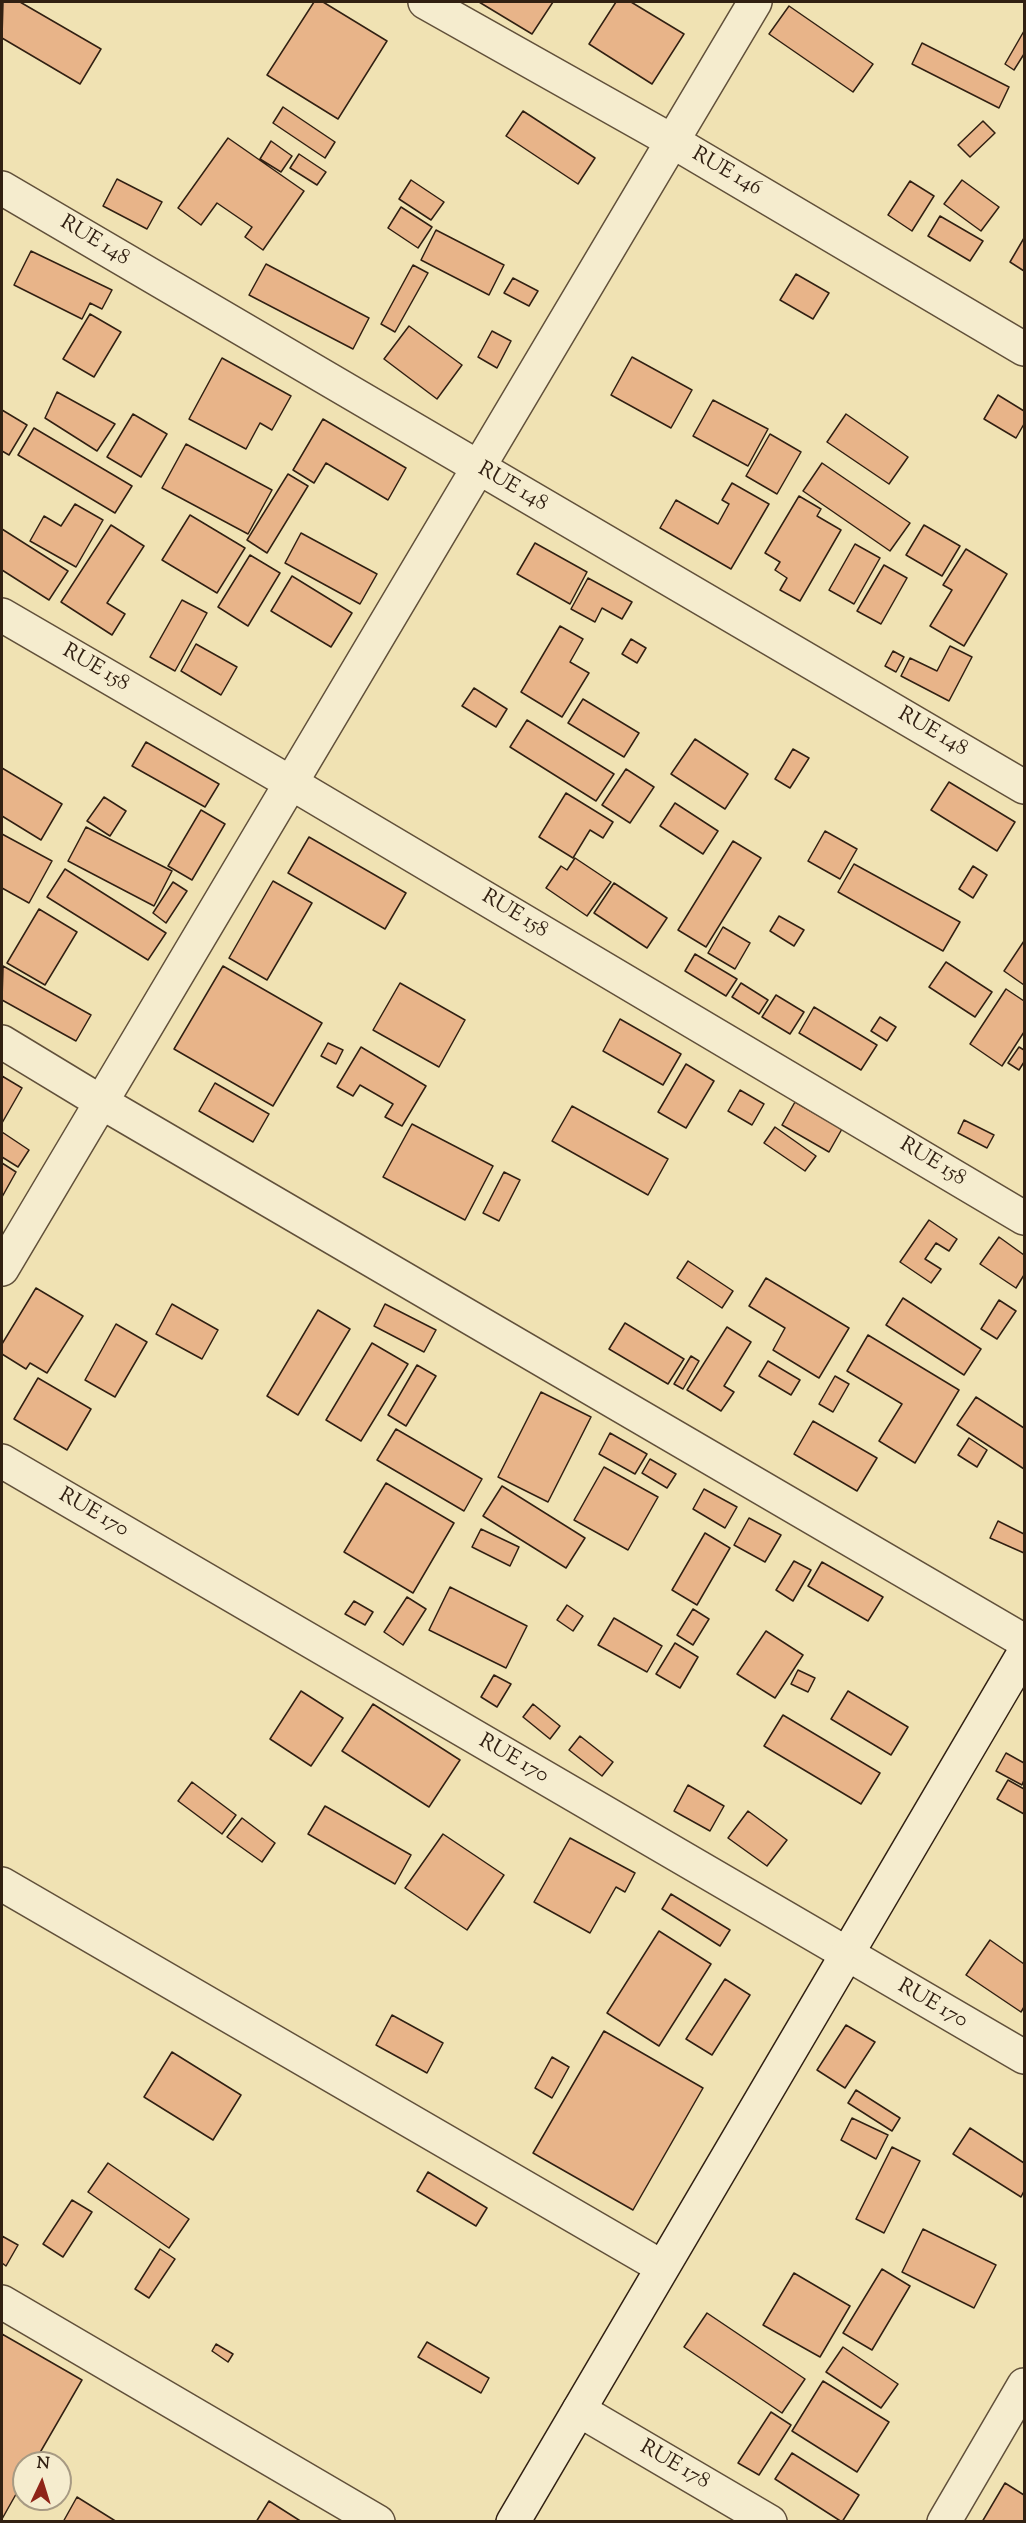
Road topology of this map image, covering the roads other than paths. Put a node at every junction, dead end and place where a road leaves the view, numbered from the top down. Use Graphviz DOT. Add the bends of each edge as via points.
graph roads {
  1 [pos="425,2"];
  2 [pos="755,2"];
  3 [pos="672,141"];
  4 [pos="2,188"];
  5 [pos="1024,349"];
  6 [pos="478,468"];
  7 [pos="2,615"];
  8 [pos="291,783"];
  9 [pos="1024,787"];
  10 [pos="2,1042"];
  11 [pos="101,1102"];
  12 [pos="1024,1218"];
  13 [pos="2,1269"];
  14 [pos="2,1461"];
  15 [pos="1024,1641"];
  16 [pos="1024,1653"];
  17 [pos="2,1884"];
  18 [pos="847,1955"];
  19 [pos="1024,2057"];
  20 [pos="663,2267"];
  21 [pos="2,2302"];
  22 [pos="1024,2385"];
  23 [pos="579,2410"];
  24 [pos="378,2522"];
  25 [pos="513,2522"];
  26 [pos="770,2522"];
  27 [pos="944,2522"];
  1 -- 3 [label="street, RUE 146"];
  2 -- 3 [label="street"];
  3 -- 5 [label="street, RUE 146"];
  3 -- 6 [label="street"];
  4 -- 6 [label="street, RUE 148"];
  6 -- 8 [label="street"];
  6 -- 9 [label="street, RUE 148"];
  7 -- 8 [label="street, RUE 158"];
  8 -- 11 [label="street"];
  8 -- 12 [label="street, RUE 158"];
  10 -- 11 [label="street"];
  11 -- 13 [label="street"];
  11 -- 15 [label="street"];
  14 -- 18 [label="street, RUE 170"];
  16 -- 18 [label="street"];
  17 -- 20 [label="street"];
  18 -- 19 [label="street, RUE 170"];
  18 -- 20 [label="street"];
  20 -- 23 [label="street"];
  21 -- 24 [label="street"];
  22 -- 27 [label="street"];
  23 -- 25 [label="street"];
  23 -- 26 [label="street, RUE 178"];
}
